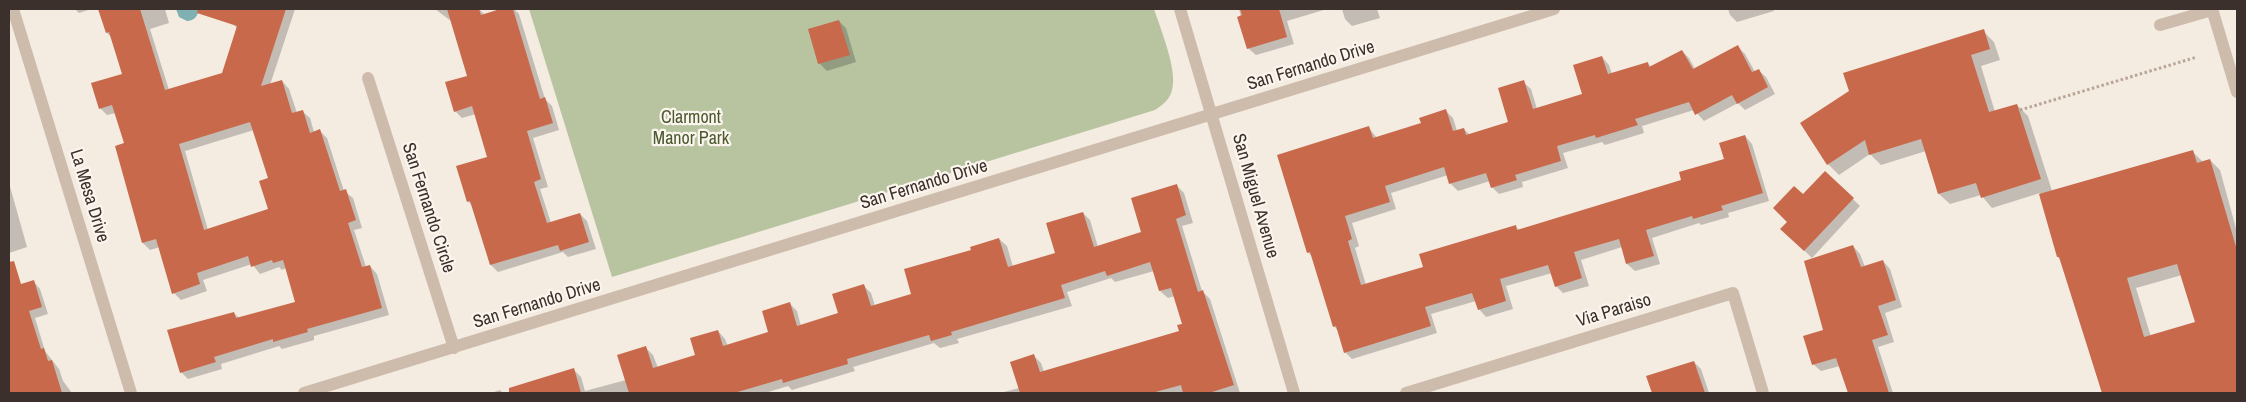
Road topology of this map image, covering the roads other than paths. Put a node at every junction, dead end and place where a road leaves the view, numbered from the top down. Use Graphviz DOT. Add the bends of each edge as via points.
graph roads {
  1 [pos="13,9"];
  2 [pos="1180,9"];
  3 [pos="1554,9"];
  4 [pos="2212,9"];
  5 [pos="2160,25"];
  6 [pos="368,78"];
  7 [pos="2237,92"];
  8 [pos="1213,114"];
  9 [pos="454,348"];
  10 [pos="131,393"];
  11 [pos="304,393"];
  12 [pos="1294,393"];
  13 [pos="1406,393"];
  14 [pos="1763,393"];
  1 -- 10 [label="street, La Mesa Drive"];
  2 -- 8 [label="street, San Miguel Avenue"];
  3 -- 8 [label="street, San Fernando Drive"];
  4 -- 5 [label="street"];
  4 -- 7 [label="street"];
  6 -- 9 [label="street, San Fernando Circle"];
  8 -- 9 [label="street, San Fernando Drive"];
  8 -- 12 [label="street, San Miguel Avenue"];
  9 -- 11 [label="street, San Fernando Drive"];
  13 -- 14 [label="street, Via Paraiso" via="1733,293"];
}
